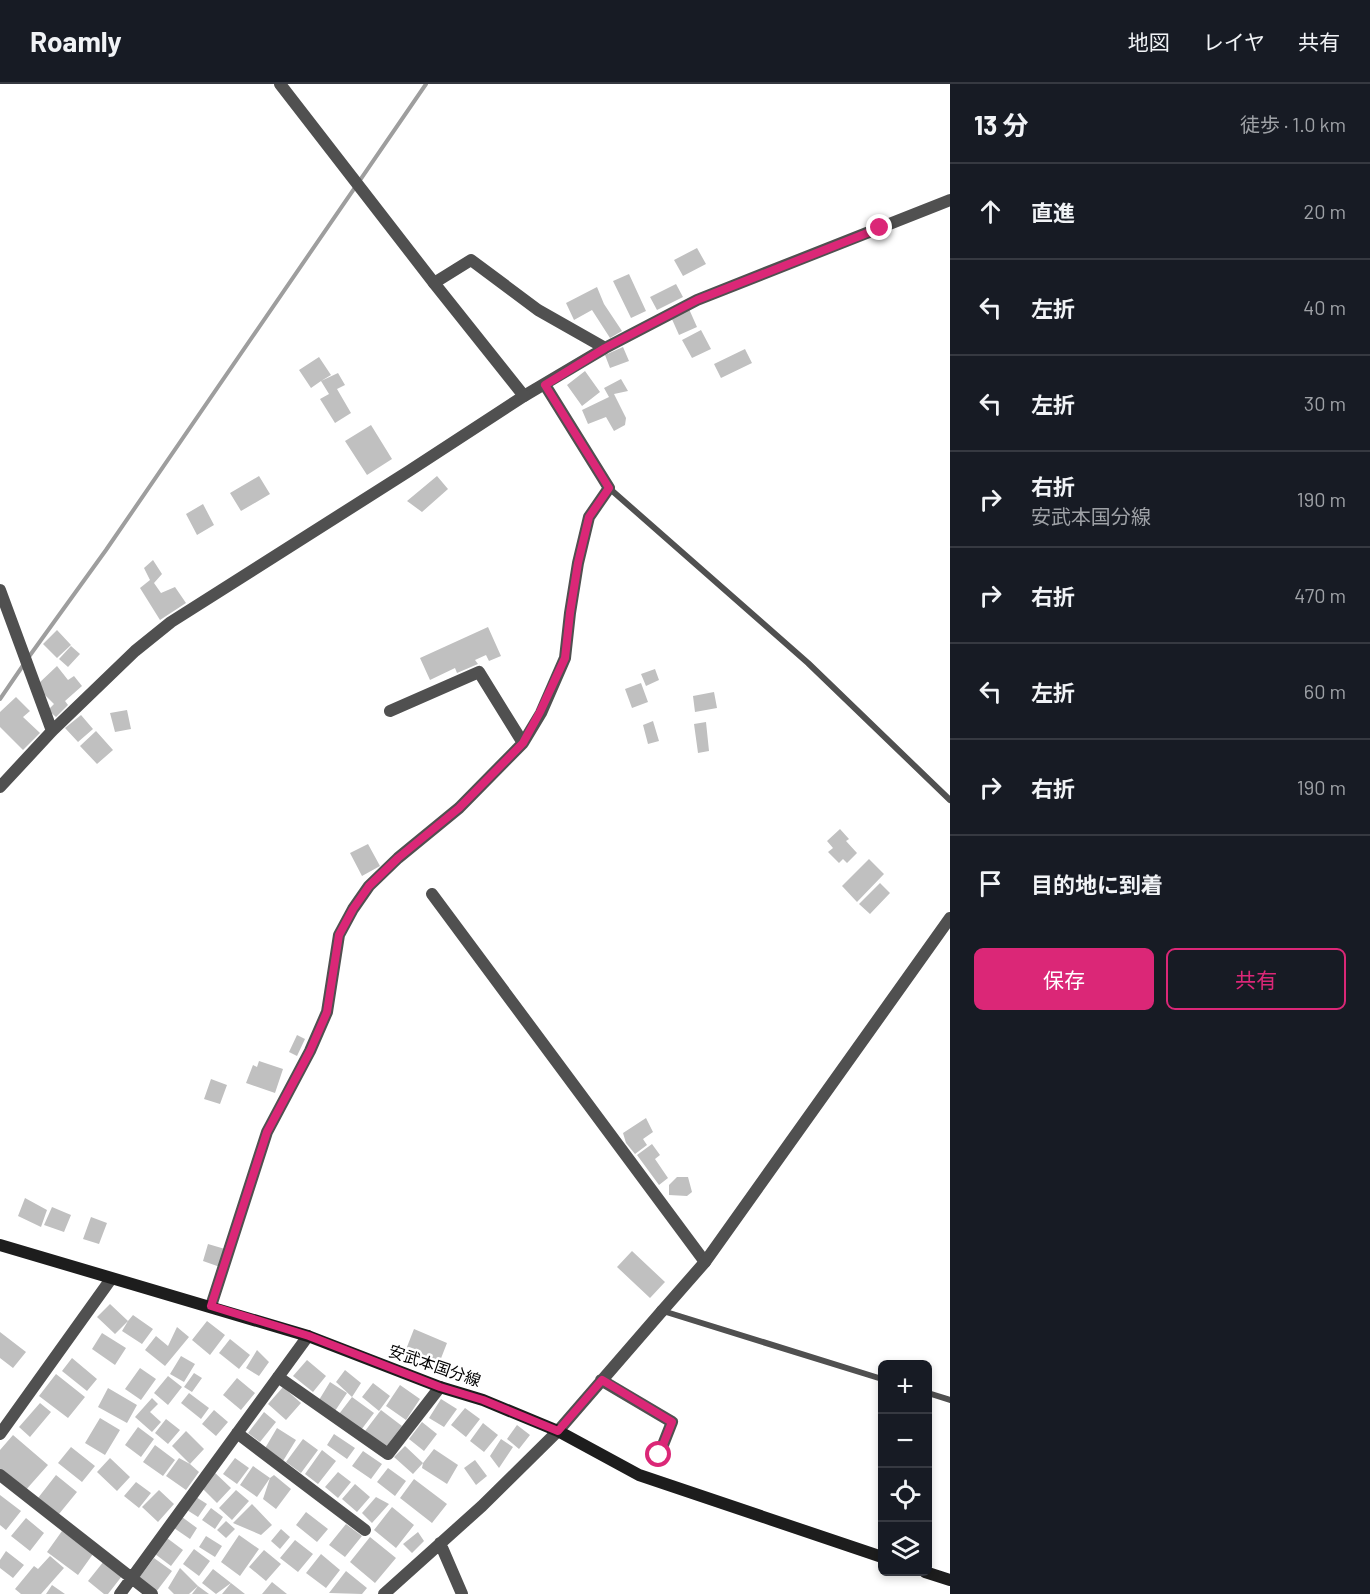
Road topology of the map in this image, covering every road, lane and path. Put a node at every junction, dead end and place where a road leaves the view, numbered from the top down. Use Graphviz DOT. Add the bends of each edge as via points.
graph roads {
  1 [pos="280,84"];
  2 [pos="950,200"];
  3 [pos="434,283"];
  4 [pos="605,348"];
  5 [pos="545,385"];
  6 [pos="524,396"];
  7 [pos="609,488"];
  8 [pos="0,590"];
  9 [pos="390,711"];
  10 [pos="52,731"];
  11 [pos="523,743"];
  12 [pos="0,787"];
  13 [pos="950,800"];
  14 [pos="432,894"];
  15 [pos="950,918"];
  16 [pos="0,1245"];
  17 [pos="705,1262"];
  18 [pos="111,1279"];
  19 [pos="211,1306"];
  20 [pos="662,1311"];
  21 [pos="309,1336"];
  22 [pos="278,1377"];
  23 [pos="878,1378"];
  24 [pos="602,1380"];
  25 [pos="440,1387"];
  26 [pos="932,1395"];
  27 [pos="950,1400"];
  28 [pos="558,1431"];
  29 [pos="237,1433"];
  30 [pos="0,1434"];
  31 [pos="659,1455"];
  32 [pos="0,1475"];
  33 [pos="365,1530"];
  34 [pos="440,1543"];
  35 [pos="878,1556"];
  36 [pos="932,1574"];
  37 [pos="131,1578"];
  38 [pos="950,1580"];
  39 [pos="120,1594"];
  40 [pos="152,1594"];
  41 [pos="384,1594"];
  42 [pos="462,1594"];
  1 -- 3 [label="street"];
  2 -- 4 [label="street" via="697,300"];
  3 -- 4 [label="street" via="471,260 538,310"];
  3 -- 6 [label="street"];
  4 -- 5 [label="street"];
  5 -- 6 [label="street"];
  5 -- 7 [label="street"];
  6 -- 10 [label="street" via="171,622"];
  7 -- 11 [label="street" via="589,517 565,658"];
  7 -- 13 [label="lane" via="808,663"];
  8 -- 10 [label="street"];
  9 -- 11 [label="street" via="479,672"];
  10 -- 12 [label="street"];
  11 -- 19 [label="street" via="459,808 369,886 353,909 339,935 327,1012 267,1132"];
  14 -- 17 [label="street"];
  15 -- 17 [label="street"];
  16 -- 18 [label="main road, 安武本国分線"];
  17 -- 20 [label="street"];
  18 -- 19 [label="main road, 安武本国分線"];
  18 -- 30 [label="street"];
  19 -- 21 [label="main road, 安武本国分線"];
  20 -- 23 [label="lane"];
  20 -- 24 [label="street"];
  21 -- 22 [label="street"];
  21 -- 25 [label="main road, 安武本国分線"];
  22 -- 25 [label="street" via="388,1454"];
  22 -- 29 [label="street"];
  24 -- 28 [label="street"];
  24 -- 31 [label="street" via="672,1422"];
  25 -- 28 [label="main road, 安武本国分線"];
  26 -- 27 [label="lane"];
  28 -- 34 [label="street"];
  28 -- 35 [label="main road, 安武本国分線" via="639,1475"];
  29 -- 33 [label="street"];
  29 -- 37 [label="street"];
  32 -- 37 [label="street"];
  34 -- 41 [label="street"];
  34 -- 42 [label="street"];
  36 -- 38 [label="main road"];
  37 -- 39 [label="street"];
  37 -- 40 [label="street"];
}
